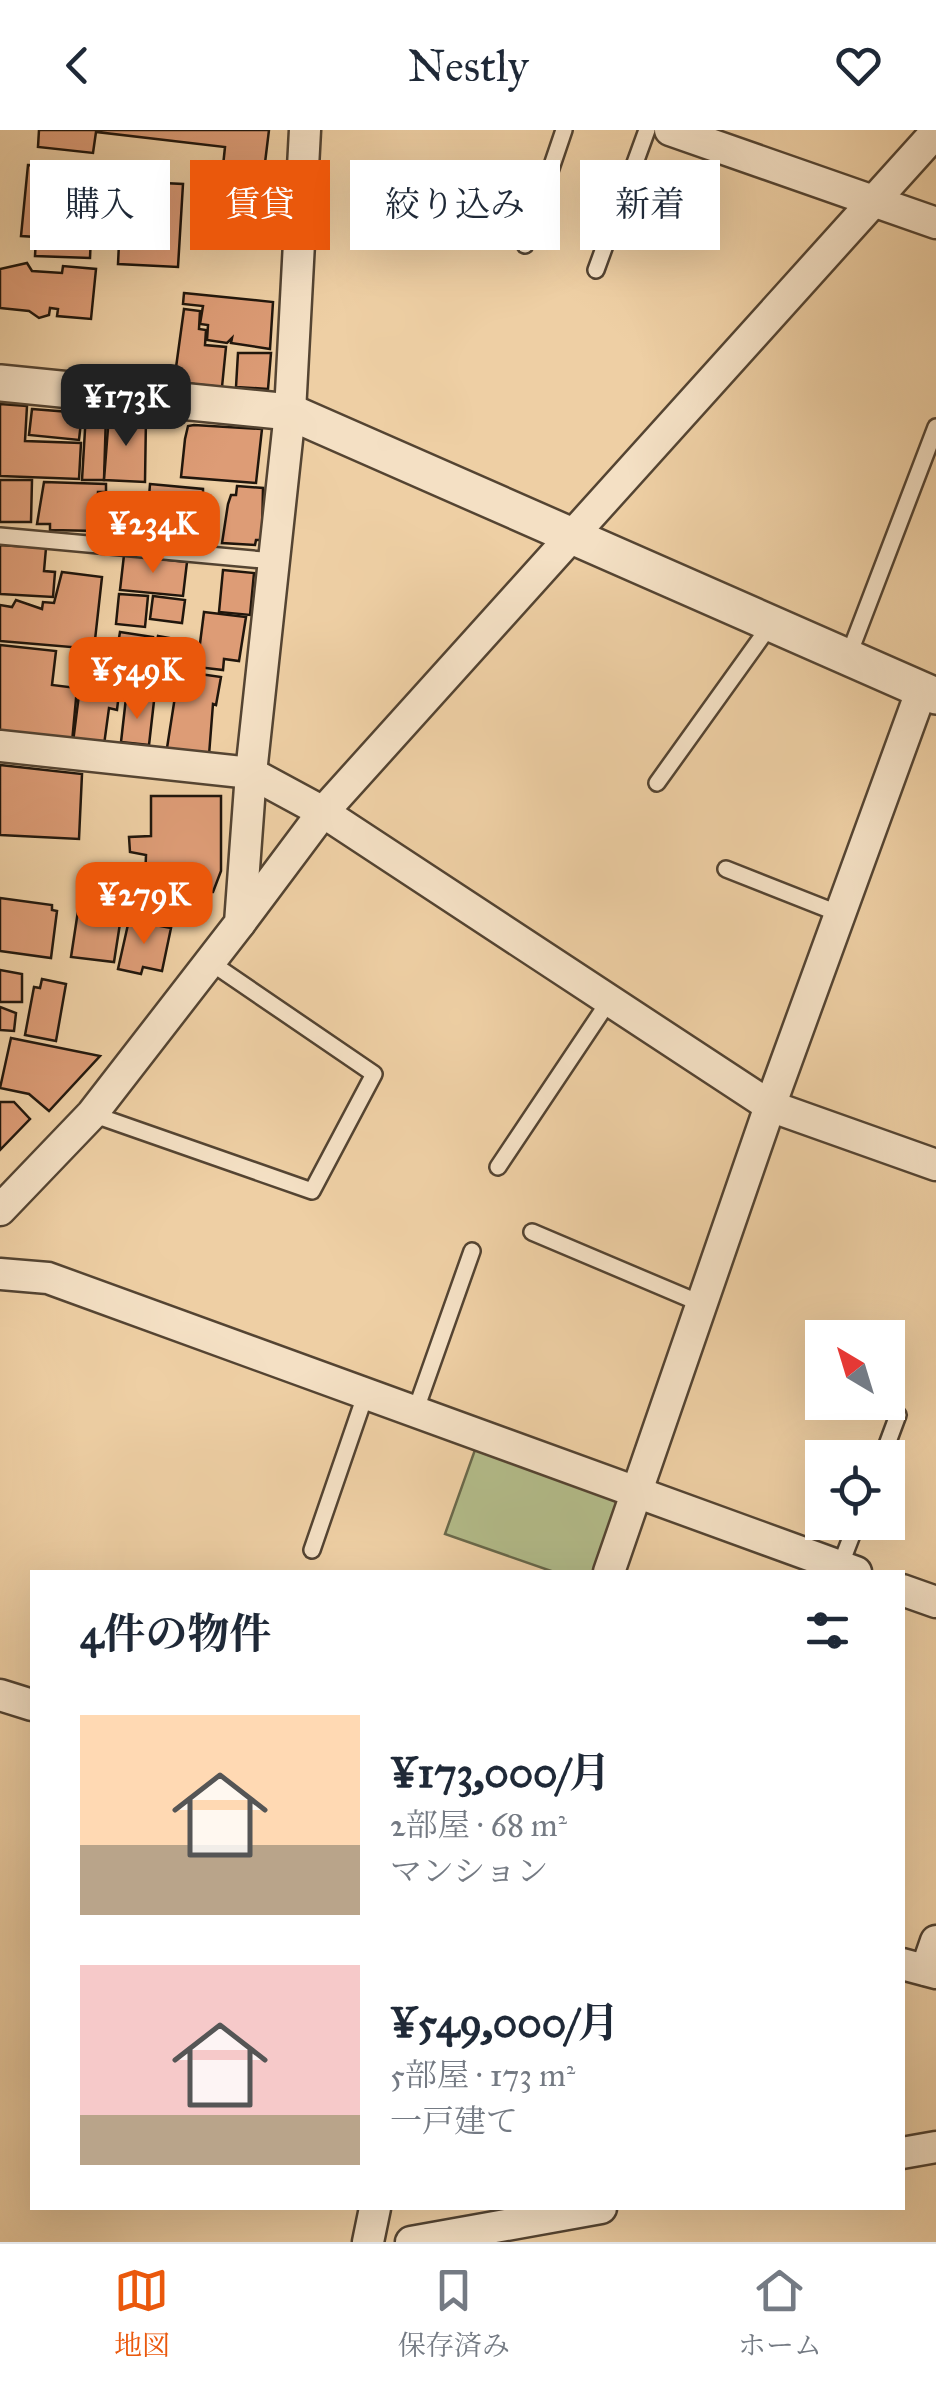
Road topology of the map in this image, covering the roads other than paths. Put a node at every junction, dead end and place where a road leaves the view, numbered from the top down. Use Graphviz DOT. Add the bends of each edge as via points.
graph roads {
  1 [pos="305,130"];
  2 [pos="564,130"];
  3 [pos="647,130"];
  4 [pos="670,130"];
  5 [pos="936,132"];
  6 [pos="554,160"];
  7 [pos="874,202"];
  8 [pos="936,224"];
  9 [pos="596,270"];
  10 [pos="0,383"];
  11 [pos="290,412"];
  12 [pos="936,427"];
  13 [pos="0,536"];
  14 [pos="571,537"];
  15 [pos="274,561"];
  16 [pos="771,624"];
  17 [pos="848,657"];
  18 [pos="929,693"];
  19 [pos="0,746"];
  20 [pos="251,773"];
  21 [pos="658,783"];
  22 [pos="323,812"];
  23 [pos="726,869"];
  24 [pos="840,914"];
  25 [pos="240,923"];
  26 [pos="210,962"];
  27 [pos="609,1000"];
  28 [pos="770,1106"];
  29 [pos="92,1114"];
  30 [pos="936,1166"];
  31 [pos="498,1167"];
  32 [pos="0,1210"];
  33 [pos="532,1232"];
  34 [pos="472,1252"];
  35 [pos="0,1274"];
  36 [pos="702,1304"];
  37 [pos="366,1393"];
  38 [pos="415,1412"];
  39 [pos="638,1493"];
  40 [pos="854,1540"];
  41 [pos="312,1550"];
  42 [pos="610,1570"];
  43 [pos="848,1570"];
  44 [pos="905,1591"];
  45 [pos="936,1602"];
  46 [pos="0,1694"];
  47 [pos="30,1704"];
  48 [pos="936,1941"];
  49 [pos="921,1969"];
  50 [pos="936,2147"];
  51 [pos="905,2152"];
  52 [pos="375,2210"];
  53 [pos="590,2210"];
  54 [pos="368,2242"];
  55 [pos="410,2242"];
  1 -- 11 [label="street"];
  2 -- 6 [label="lane"];
  3 -- 9 [label="lane"];
  4 -- 7 [label="street"];
  5 -- 7 [label="street"];
  7 -- 8 [label="street"];
  7 -- 14 [label="street"];
  10 -- 11 [label="street"];
  11 -- 14 [label="street"];
  11 -- 15 [label="street"];
  12 -- 17 [label="lane"];
  13 -- 15 [label="lane"];
  14 -- 16 [label="street"];
  14 -- 22 [label="street"];
  15 -- 20 [label="street"];
  16 -- 17 [label="street"];
  16 -- 21 [label="lane"];
  17 -- 18 [label="street"];
  18 -- 24 [label="street"];
  19 -- 20 [label="street"];
  20 -- 22 [label="street"];
  20 -- 25 [label="street"];
  22 -- 25 [label="street"];
  22 -- 27 [label="street"];
  23 -- 24 [label="lane"];
  24 -- 28 [label="street"];
  25 -- 26 [label="street"];
  26 -- 29 [label="street"];
  26 -- 29 [label="lane" via="374,1074 312,1191"];
  27 -- 28 [label="street"];
  27 -- 31 [label="lane"];
  28 -- 30 [label="street"];
  28 -- 36 [label="street"];
  29 -- 32 [label="street"];
  33 -- 36 [label="lane"];
  34 -- 38 [label="lane"];
  35 -- 37 [label="street" via="48,1278"];
  36 -- 39 [label="street"];
  37 -- 38 [label="street"];
  37 -- 41 [label="lane"];
  38 -- 39 [label="street"];
  39 -- 42 [label="street"];
  39 -- 43 [label="street"];
  40 -- 43 [label="lane"];
  44 -- 45 [label="street"];
  46 -- 47 [label="street"];
  48 -- 49 [label="street"];
  50 -- 51 [label="street"];
  52 -- 54 [label="street"];
  53 -- 55 [label="street"];
}
